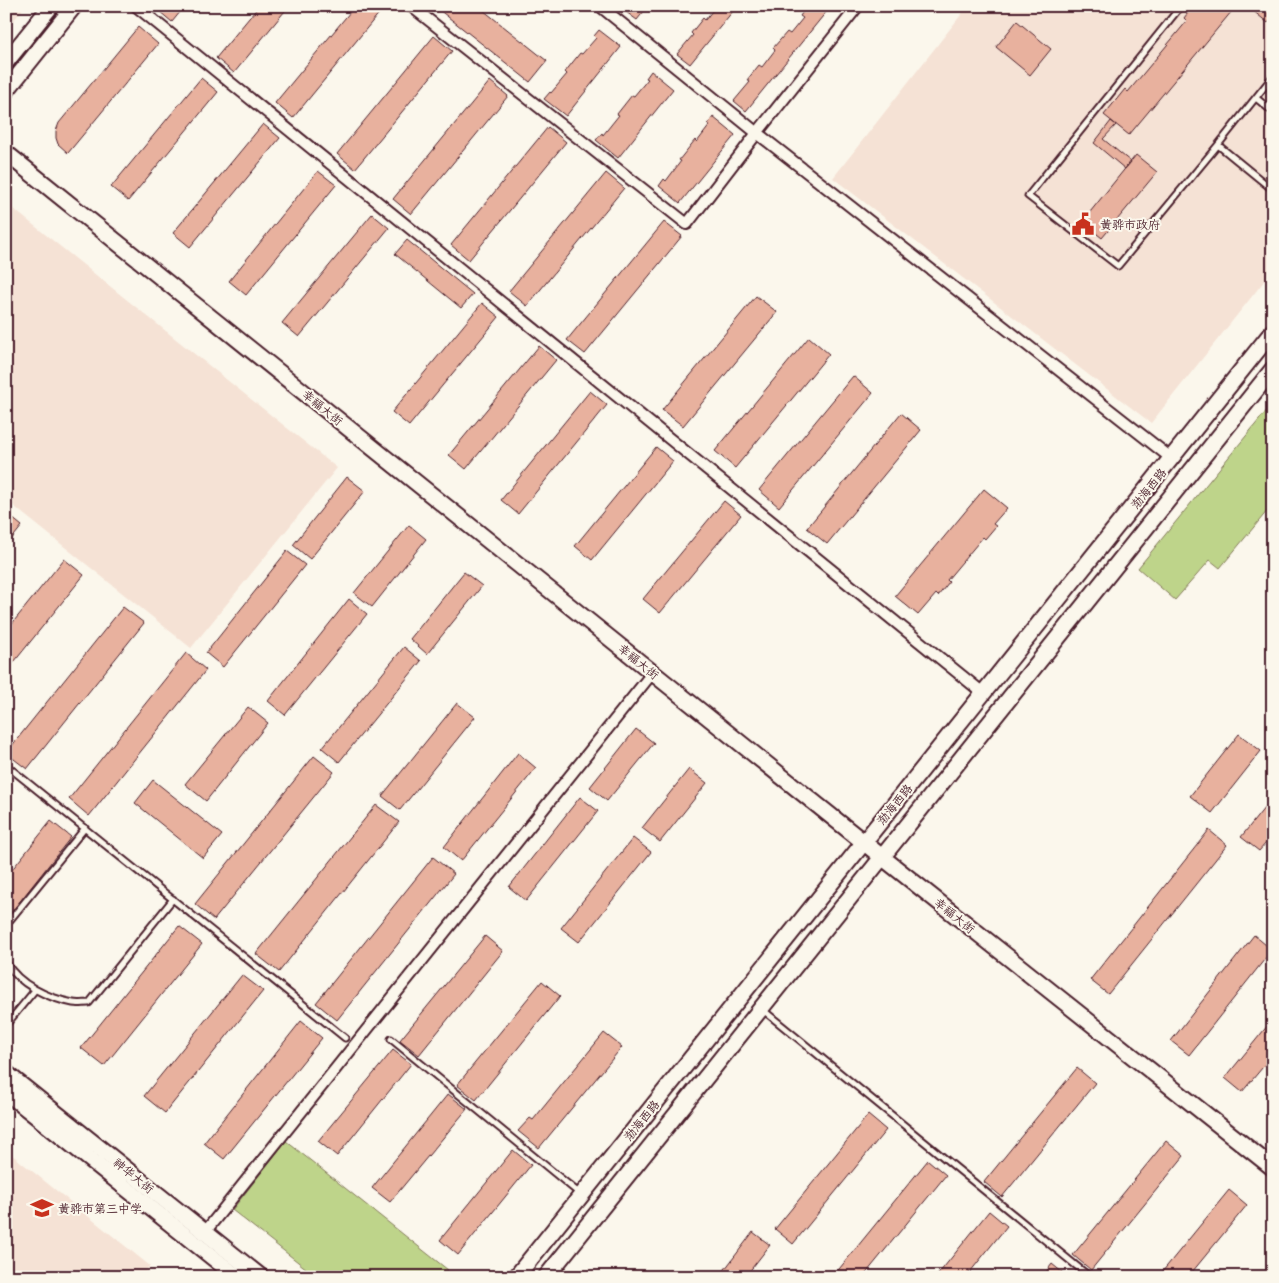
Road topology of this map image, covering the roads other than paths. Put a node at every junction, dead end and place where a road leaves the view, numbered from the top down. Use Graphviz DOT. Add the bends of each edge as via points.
graph roads {
  1 [pos="51,6"];
  2 [pos="74,6"];
  3 [pos="136,6"];
  4 [pos="411,6"];
  5 [pos="600,6"];
  6 [pos="858,6"];
  7 [pos="1181,6"];
  8 [pos="6,62"];
  9 [pos="1273,76"];
  10 [pos="6,90"];
  11 [pos="1256,98"];
  12 [pos="1273,112"];
  13 [pos="757,132"];
  14 [pos="1218,145"];
  15 [pos="6,153"];
  16 [pos="1273,190"];
  17 [pos="1273,331"];
  18 [pos="1273,369"];
  19 [pos="1171,458"];
  20 [pos="653,672"];
  21 [pos="983,693"];
  22 [pos="6,765"];
  23 [pos="85,828"];
  24 [pos="864,842"];
  25 [pos="882,857"];
  26 [pos="172,899"];
  27 [pos="6,925"];
  28 [pos="6,962"];
  29 [pos="35,990"];
  30 [pos="761,1008"];
  31 [pos="6,1025"];
  32 [pos="345,1038"];
  33 [pos="391,1039"];
  34 [pos="6,1073"];
  35 [pos="6,1092"];
  36 [pos="1273,1168"];
  37 [pos="582,1195"];
  38 [pos="205,1232"];
  39 [pos="238,1277"];
  40 [pos="261,1277"];
  41 [pos="516,1277"];
  42 [pos="546,1277"];
  43 [pos="1090,1277"];
  1 -- 8 [label="main road"];
  2 -- 10 [label="main road"];
  3 -- 21 [label="street"];
  4 -- 13 [label="street" via="687,224"];
  5 -- 13 [label="street"];
  6 -- 13 [label="street"];
  7 -- 14 [label="lane" via="1028,196 1118,266"];
  9 -- 11 [label="lane"];
  11 -- 12 [label="lane"];
  11 -- 14 [label="lane"];
  13 -- 19 [label="street"];
  14 -- 16 [label="lane"];
  15 -- 20 [label="main road, 幸福大街"];
  17 -- 19 [label="main road, 渤海西路"];
  18 -- 25 [label="main road, 渤海西路"];
  19 -- 21 [label="main road, 渤海西路"];
  20 -- 24 [label="main road, 幸福大街"];
  20 -- 38 [label="street"];
  21 -- 24 [label="main road, 渤海西路"];
  22 -- 23 [label="lane"];
  23 -- 26 [label="lane"];
  23 -- 27 [label="lane"];
  24 -- 25 [label="main road, 幸福大街"];
  24 -- 37 [label="main road, 渤海西路"];
  25 -- 30 [label="main road, 渤海西路"];
  25 -- 36 [label="main road, 幸福大街"];
  26 -- 29 [label="lane" via="89,1003 74,1003"];
  26 -- 32 [label="lane"];
  28 -- 29 [label="lane"];
  29 -- 31 [label="lane"];
  30 -- 42 [label="main road, 渤海西路"];
  30 -- 43 [label="lane"];
  33 -- 37 [label="lane"];
  34 -- 38 [label="main road, 神华大街"];
  35 -- 39 [label="main road, 神华大街"];
  37 -- 41 [label="main road, 渤海西路"];
  38 -- 40 [label="main road, 神华大街"];
}
